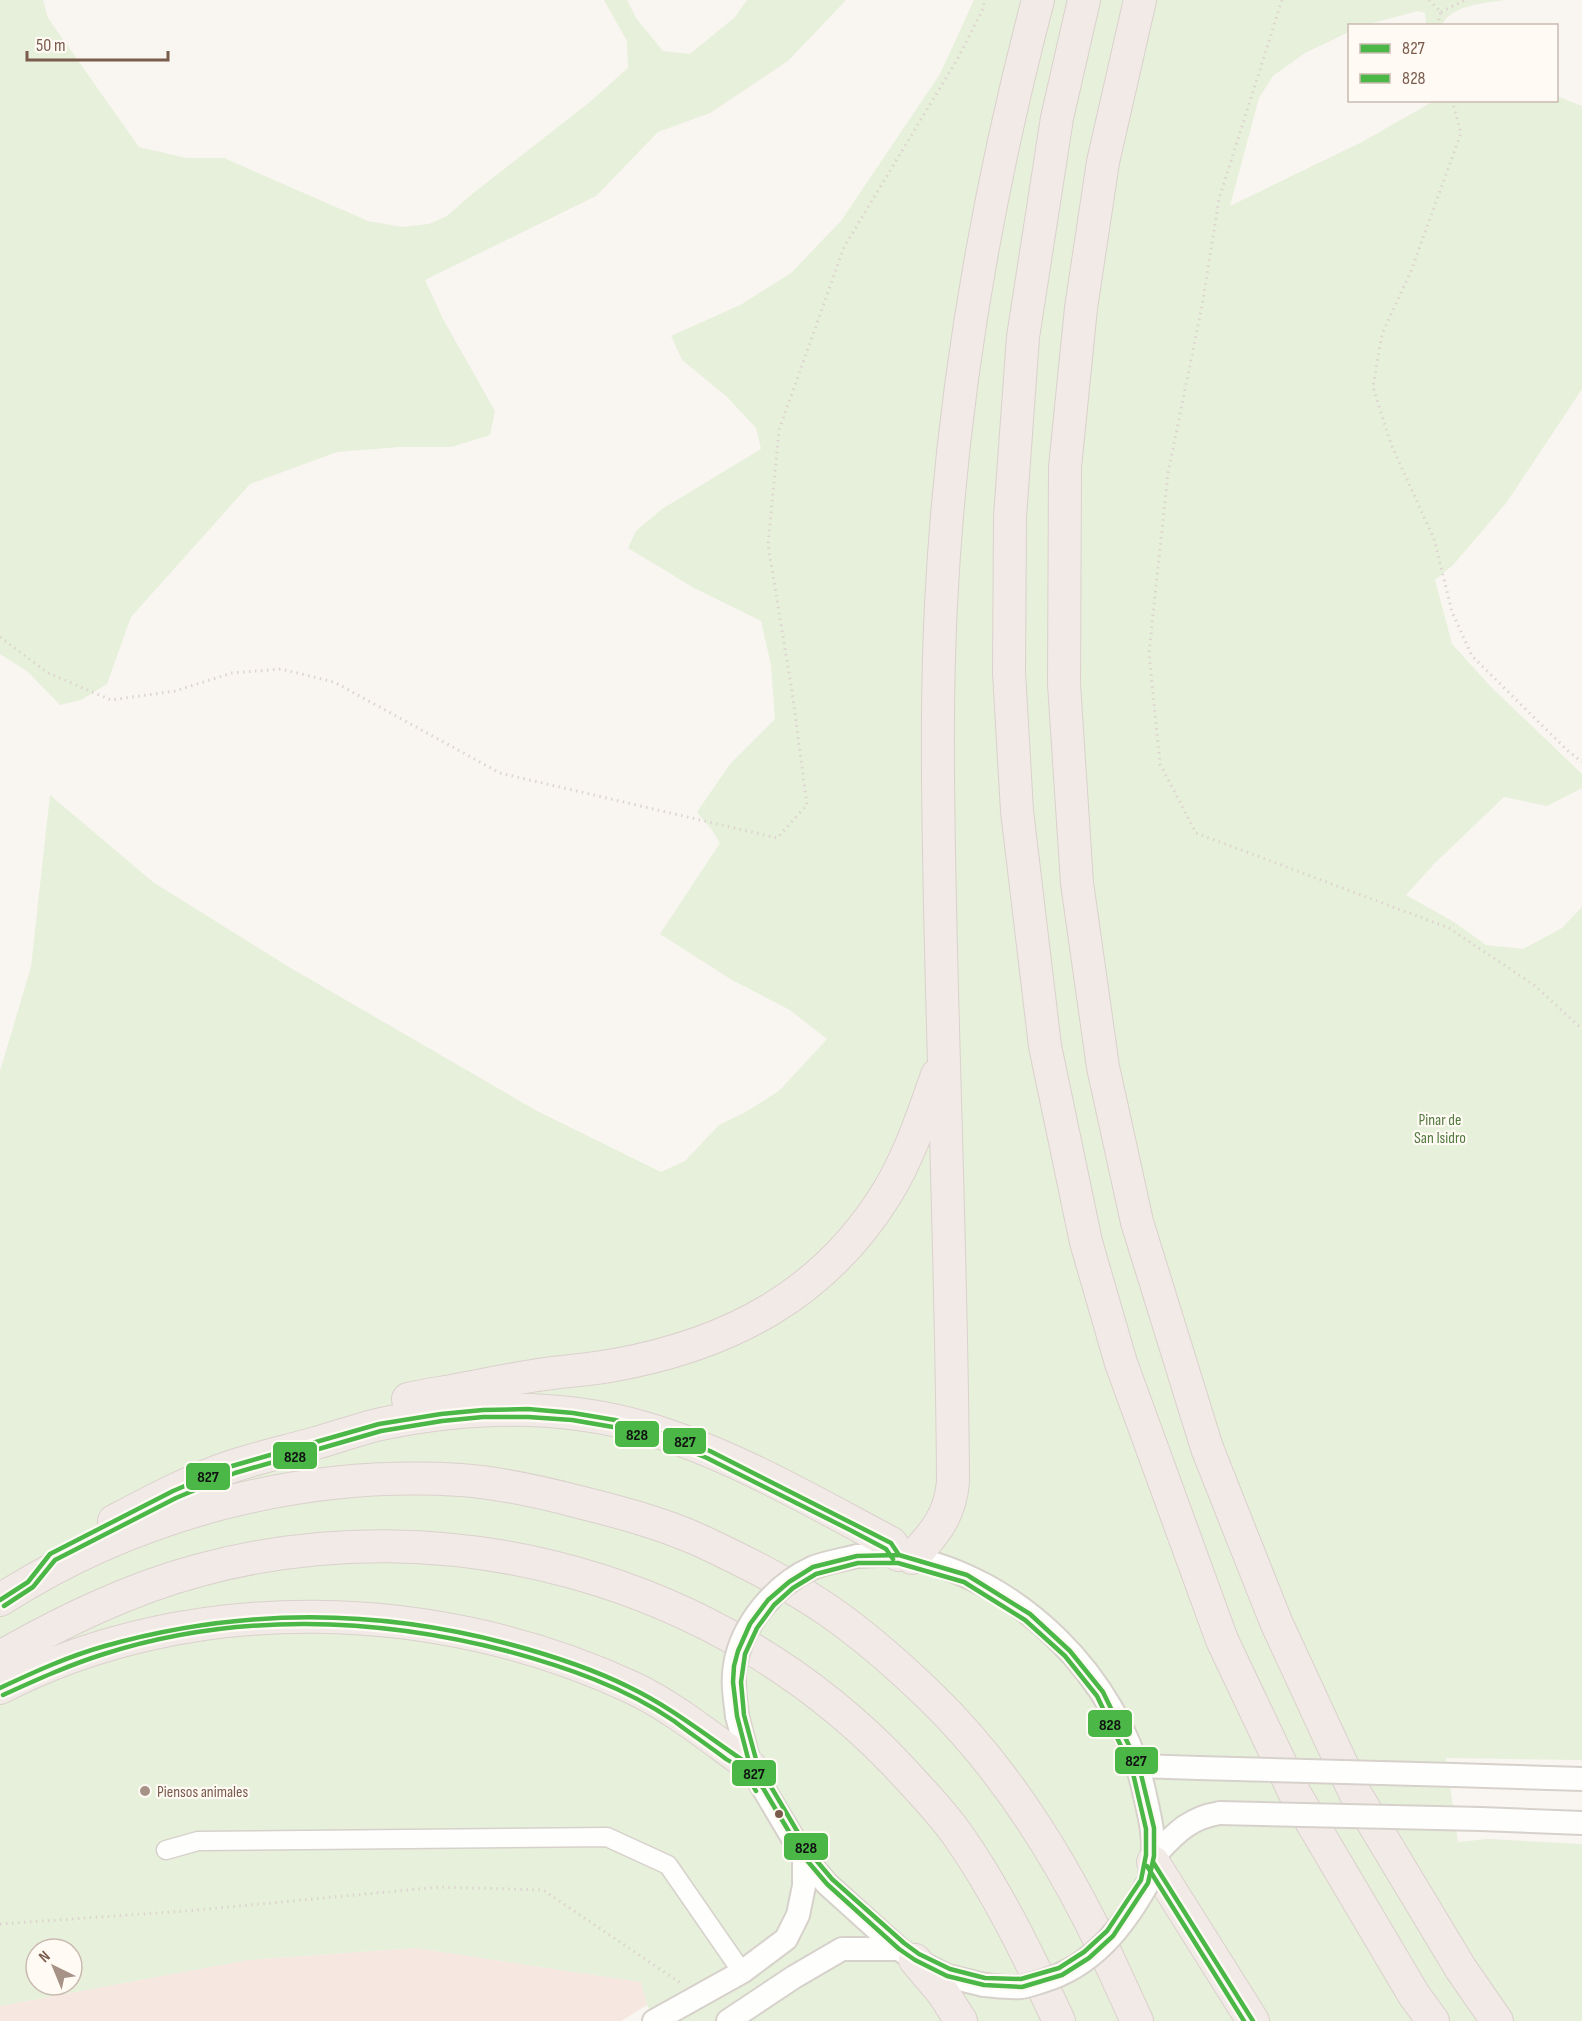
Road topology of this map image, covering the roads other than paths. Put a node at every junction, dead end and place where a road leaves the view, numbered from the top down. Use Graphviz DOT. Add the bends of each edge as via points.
graph roads {
  1 [pos="1038,0"];
  2 [pos="1084,0"];
  3 [pos="1140,0"];
  4 [pos="943,1058"];
  5 [pos="232,1466"];
  6 [pos="906,1556"];
  7 [pos="28,1582"];
  8 [pos="0,1600"];
  9 [pos="0,1657"];
  10 [pos="0,1688"];
  11 [pos="750,1766"];
  12 [pos="1139,1766"];
  13 [pos="1582,1779"];
  14 [pos="1355,1793"];
  15 [pos="1582,1823"];
  16 [pos="166,1850"];
  17 [pos="804,1857"];
  18 [pos="1152,1867"];
  19 [pos="907,1954"];
  20 [pos="742,1972"];
  21 [pos="654,2021"];
  22 [pos="728,2021"];
  23 [pos="962,2021"];
  24 [pos="1059,2021"];
  25 [pos="1137,2021"];
  26 [pos="1253,2021"];
  27 [pos="1433,2021"];
  28 [pos="1497,2021"];
  29 [pos="1514,2021"];
  1 -- 4 [label="highway" via="1005,133 981,254 946,525 937,753"];
  2 -- 27 [label="highway" via="1057,118 1023,337 1010,517 1009,672 1017,811 1045,1046 1086,1242 1121,1363 1222,1640 1295,1794"];
  3 -- 14 [label="highway" via="1102,162 1081,308 1065,467 1064,684 1077,884 1103,1067 1135,1211 1207,1448 1276,1622"];
  4 -- 5 [label="highway" via="906,1155 872,1214 827,1265 787,1300 768,1311 727,1333 664,1354 614,1366 411,1398 316,1430"];
  4 -- 6 [label="highway" via="952,1500 932,1536"];
  5 -- 6 [label="highway" via="379,1424 441,1414 528,1409 573,1413 644,1428 710,1451 891,1543"];
  5 -- 7 [label="highway" via="172,1491 50,1554"];
  6 -- 11 [label="street, bridge" via="857,1556 813,1567 768,1600 750,1624 738,1651 733,1682"];
  6 -- 12 [label="street" via="967,1575 1030,1614 1070,1651 1103,1692"];
  7 -- 8 [label="highway"];
  7 -- 25 [label="highway" via="131,1532 226,1502 277,1490 383,1479 463,1480 538,1491 622,1512 697,1539 828,1610 886,1655 965,1734 1007,1785 1053,1854 1090,1920"];
  9 -- 24 [label="highway" via="136,1590 201,1570 325,1548 390,1545 441,1549 527,1560 595,1578 698,1618 768,1657 868,1734 957,1834 1006,1915"];
  10 -- 11 [label="highway" via="55,1662 106,1646 164,1631 223,1622 338,1617 436,1626 586,1668 634,1689 666,1706"];
  11 -- 17 [label="street"];
  12 -- 13 [label="street, bridge"];
  12 -- 18 [label="street" via="1154,1828"];
  14 -- 28 [label="highway" via="1461,1969"];
  14 -- 29 [label="highway"];
  15 -- 18 [label="street, bridge" via="1220,1813 1202,1816 1179,1830"];
  16 -- 20 [label="street" via="198,1840 607,1837 668,1865"];
  17 -- 19 [label="street" via="827,1884"];
  17 -- 20 [label="street" via="798,1915 786,1939"];
  18 -- 19 [label="street, bridge" via="1135,1905 1113,1936 1062,1975 1022,1987 984,1985 946,1976"];
  18 -- 26 [label="highway"];
  19 -- 22 [label="street" via="842,1949"];
  19 -- 23 [label="highway" via="943,1993"];
  20 -- 21 [label="street"];
}
